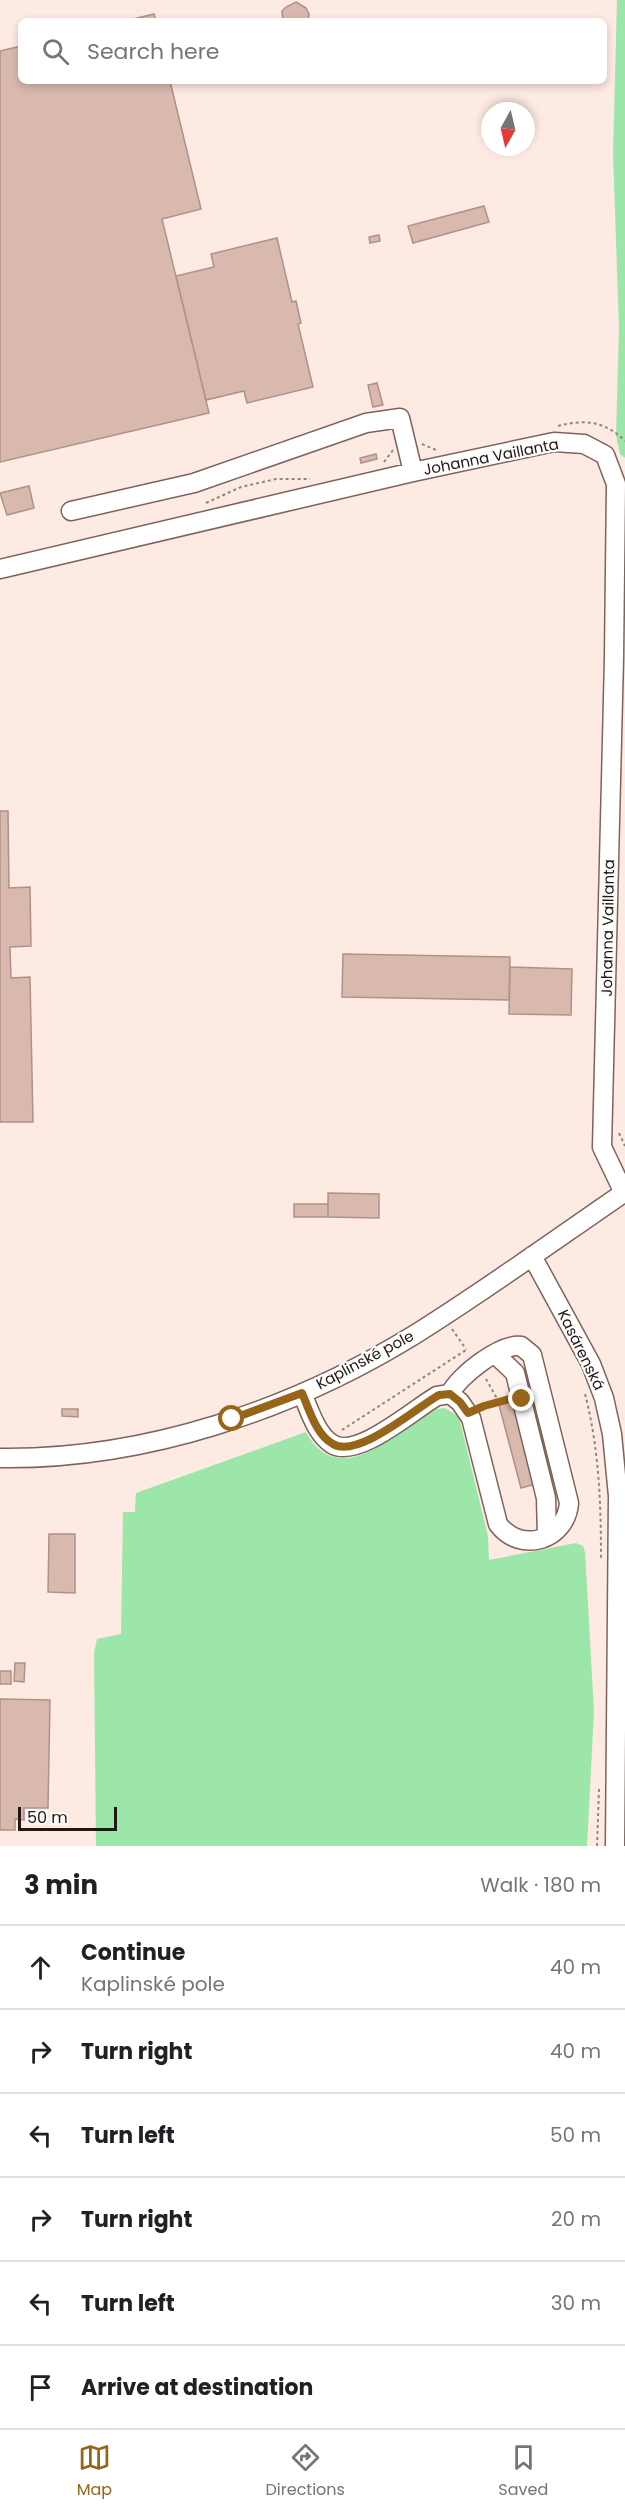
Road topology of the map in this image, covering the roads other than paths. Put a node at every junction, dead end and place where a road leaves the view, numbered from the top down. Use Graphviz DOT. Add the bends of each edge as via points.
graph roads {
  1 [pos="413,472"];
  2 [pos="71,512"];
  3 [pos="0,569"];
  4 [pos="624,1192"];
  5 [pos="532,1256"];
  6 [pos="500,1350"];
  7 [pos="302,1393"];
  8 [pos="450,1394"];
  9 [pos="0,1458"];
  10 [pos="552,1534"];
  11 [pos="615,1846"];
  1 -- 2 [label="street" via="400,418 366,423 194,483"];
  1 -- 3 [label="street, Johanna Vaillanta"];
  1 -- 4 [label="street, Johanna Vaillanta" via="554,442 584,444 604,455 616,484 602,1147"];
  4 -- 5 [label="street, Kaplinské pole"];
  5 -- 7 [label="street, Kaplinské pole" via="413,1335"];
  5 -- 11 [label="street, Kasárenská" via="591,1364 604,1398 617,1468"];
  6 -- 8 [label="street" via="460,1378"];
  6 -- 10 [label="street" via="515,1373"];
  6 -- 10 [label="street" via="521,1346 532,1355 569,1503 565,1523"];
  7 -- 8 [label="street" via="314,1421 328,1440 347,1448 362,1444 439,1395"];
  7 -- 9 [label="street, Kaplinské pole" via="232,1419 157,1440 60,1455"];
  8 -- 10 [label="street" via="468,1413 498,1524 510,1536 527,1541"];
}
